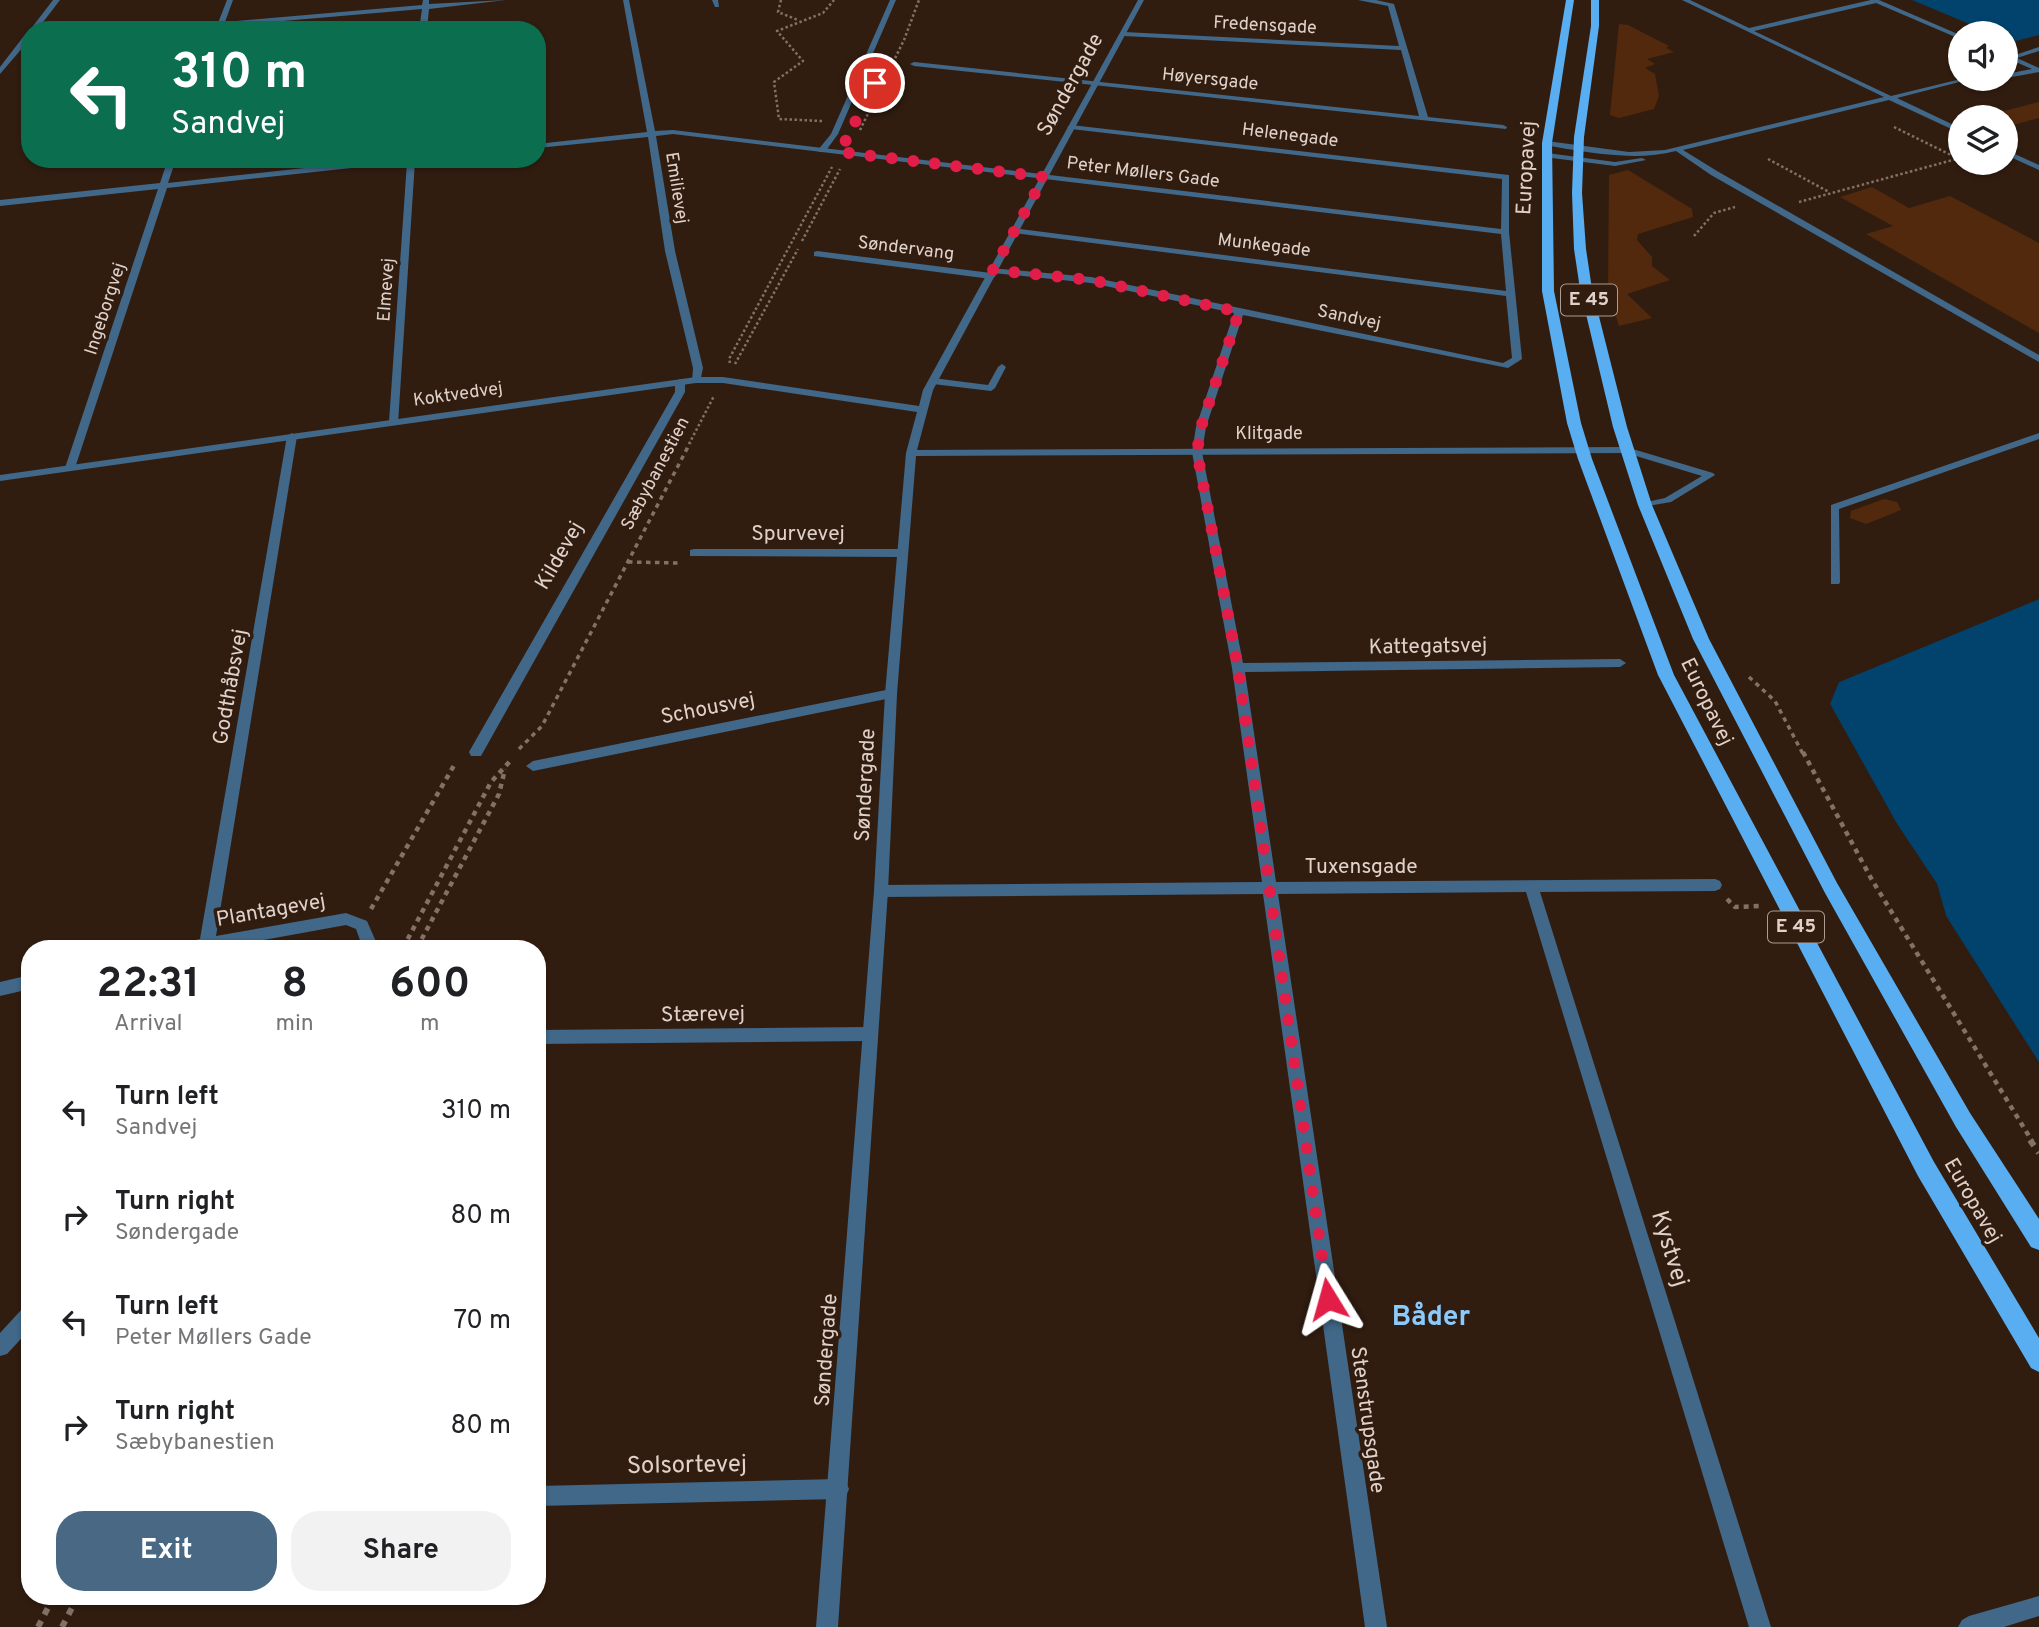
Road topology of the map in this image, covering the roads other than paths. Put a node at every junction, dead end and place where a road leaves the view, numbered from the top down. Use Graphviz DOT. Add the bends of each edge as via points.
graph roads {
  1 [pos="57,0"];
  2 [pos="230,0"];
  3 [pos="503,0"];
  4 [pos="626,0"];
  5 [pos="893,0"];
  6 [pos="1141,0"];
  7 [pos="1361,0"];
  8 [pos="1570,0"];
  9 [pos="1595,0"];
  10 [pos="1685,0"];
  11 [pos="1875,0"];
  12 [pos="426,3"];
  13 [pos="40,21"];
  14 [pos="222,21"];
  15 [pos="272,21"];
  16 [pos="424,21"];
  17 [pos="1749,30"];
  18 [pos="1948,32"];
  19 [pos="1124,34"];
  20 [pos="21,45"];
  21 [pos="1404,48"];
  22 [pos="2039,49"];
  23 [pos="2018,55"];
  24 [pos="2018,62"];
  25 [pos="914,64"];
  26 [pos="2039,70"];
  27 [pos="0,72"];
  28 [pos="2018,74"];
  29 [pos="1096,83"];
  30 [pos="1948,84"];
  31 [pos="1889,98"];
  32 [pos="1424,118"];
  33 [pos="1948,125"];
  34 [pos="1072,127"];
  35 [pos="1503,127"];
  36 [pos="652,133"];
  37 [pos="546,145"];
  38 [pos="1547,149"];
  39 [pos="1677,149"];
  40 [pos="822,150"];
  41 [pos="1665,152"];
  42 [pos="1578,153"];
  43 [pos="2018,158"];
  44 [pos="169,168"];
  45 [pos="329,168"];
  46 [pos="411,168"];
  47 [pos="2039,168"];
  48 [pos="1044,177"];
  49 [pos="1506,177"];
  50 [pos="162,186"];
  51 [pos="0,203"];
  52 [pos="1015,230"];
  53 [pos="1505,232"];
  54 [pos="817,254"];
  55 [pos="992,273"];
  56 [pos="1509,294"];
  57 [pos="1239,312"];
  58 [pos="2039,359"];
  59 [pos="1002,367"];
  60 [pos="696,380"];
  61 [pos="933,381"];
  62 [pos="680,382"];
  63 [pos="921,409"];
  64 [pos="394,422"];
  65 [pos="292,436"];
  66 [pos="2039,436"];
  67 [pos="1582,450"];
  68 [pos="1626,450"];
  69 [pos="1197,452"];
  70 [pos="911,453"];
  71 [pos="70,468"];
  72 [pos="0,478"];
  73 [pos="1645,505"];
  74 [pos="694,553"];
  75 [pos="902,553"];
  76 [pos="1835,582"];
  77 [pos="1620,663"];
  78 [pos="1238,668"];
  79 [pos="891,694"];
  80 [pos="475,752"];
  81 [pos="534,766"];
  82 [pos="1715,885"];
  83 [pos="1531,886"];
  84 [pos="1268,888"];
  85 [pos="881,891"];
  86 [pos="208,940"];
  87 [pos="229,940"];
  88 [pos="368,940"];
  89 [pos="21,984"];
  90 [pos="0,989"];
  91 [pos="869,1034"];
  92 [pos="546,1037"];
  93 [pos="2039,1239"];
  94 [pos="21,1325"];
  95 [pos="0,1347"];
  96 [pos="2039,1360"];
  97 [pos="839,1489"];
  98 [pos="546,1496"];
  99 [pos="2039,1606"];
  100 [pos="827,1627"];
  101 [pos="1376,1627"];
  102 [pos="1760,1627"];
  103 [pos="1969,1627"];
  1 -- 13 [label="street"];
  2 -- 14 [label="street"];
  3 -- 12 [label="street"];
  4 -- 36 [label="street, Emilievej"];
  5 -- 40 [label="lane"];
  6 -- 19 [label="street, Søndergade"];
  7 -- 21 [label="street" via="1391,4"];
  8 -- 38 [label="main road, Europavej / E 45"];
  9 -- 42 [label="main road, Europavej / E 45"];
  10 -- 17 [label="lane"];
  11 -- 17 [label="lane"];
  11 -- 18 [label="lane"];
  12 -- 15 [label="street"];
  12 -- 16 [label="street"];
  17 -- 31 [label="lane"];
  19 -- 21 [label="street, Fredensgade"];
  19 -- 29 [label="street, Søndergade"];
  20 -- 27 [label="street"];
  21 -- 32 [label="street"];
  22 -- 23 [label="lane"];
  24 -- 26 [label="lane"];
  25 -- 29 [label="street, Høyersgade"];
  26 -- 28 [label="lane"];
  29 -- 32 [label="street, Høyersgade"];
  29 -- 34 [label="street, Søndergade"];
  30 -- 31 [label="lane"];
  31 -- 33 [label="lane"];
  31 -- 39 [label="lane"];
  32 -- 35 [label="street, Høyersgade"];
  34 -- 48 [label="street, Søndergade"];
  34 -- 49 [label="street, Helenegade"];
  36 -- 37 [label="street, Peter Møllers Gade"];
  36 -- 40 [label="street, Peter Møllers Gade"];
  36 -- 60 [label="street, Emilievej" via="670,251 698,368"];
  38 -- 42 [label="lane"];
  38 -- 42 [label="lane"];
  38 -- 67 [label="main road, Europavej / E 45" via="1548,291"];
  39 -- 41 [label="lane"];
  39 -- 58 [label="lane"];
  40 -- 48 [label="street, Peter Møllers Gade"];
  41 -- 42 [label="lane"];
  41 -- 42 [label="lane" via="1615,164"];
  42 -- 68 [label="main road, Europavej / E 45" via="1580,249 1586,289"];
  43 -- 47 [label="lane"];
  44 -- 50 [label="street, Ingeborgvej"];
  45 -- 50 [label="street"];
  46 -- 64 [label="street, Elmevej"];
  48 -- 52 [label="street, Søndergade"];
  48 -- 53 [label="street, Peter Møllers Gade"];
  49 -- 53 [label="street, Sandvej"];
  50 -- 51 [label="street"];
  50 -- 71 [label="street, Ingeborgvej"];
  52 -- 55 [label="street, Søndergade"];
  52 -- 56 [label="street, Munkegade"];
  53 -- 56 [label="street, Sandvej"];
  54 -- 55 [label="street, Søndervang"];
  55 -- 57 [label="street, Sandvej" via="1091,280"];
  55 -- 61 [label="street, Søndergade"];
  56 -- 57 [label="street, Sandvej" via="1517,359 1504,366"];
  57 -- 69 [label="street, Stenstrupsgade"];
  59 -- 61 [label="lane" via="991,388"];
  60 -- 62 [label="street, Koktvedvej"];
  60 -- 63 [label="street, Koktvedvej"];
  61 -- 63 [label="street, Søndergade"];
  62 -- 64 [label="street, Koktvedvej"];
  62 -- 80 [label="street, Kildevej" via="680,391"];
  63 -- 70 [label="street, Søndergade"];
  64 -- 65 [label="street, Koktvedvej"];
  65 -- 71 [label="street, Koktvedvej"];
  65 -- 86 [label="street, Godthåbsvej"];
  66 -- 76 [label="lane" via="1834,507"];
  67 -- 68 [label="street, Klitgade"];
  67 -- 69 [label="street, Klitgade"];
  67 -- 96 [label="main road, Europavej / E 45" via="1666,675 1926,1169"];
  68 -- 73 [label="main road, Europavej / E 45"];
  68 -- 73 [label="lane" via="1710,475 1668,500"];
  69 -- 70 [label="street, Klitgade"];
  69 -- 78 [label="street, Stenstrupsgade"];
  70 -- 75 [label="street, Søndergade"];
  71 -- 72 [label="street, Koktvedvej"];
  73 -- 93 [label="main road, Europavej / E 45" via="1701,639 1831,888 1963,1120"];
  74 -- 75 [label="street, Spurvevej"];
  75 -- 79 [label="street, Søndergade"];
  77 -- 78 [label="street, Kattegatsvej"];
  78 -- 84 [label="street, Stenstrupsgade"];
  79 -- 81 [label="street, Schousvej"];
  79 -- 85 [label="street, Søndergade"];
  82 -- 83 [label="street, Tuxensgade"];
  83 -- 84 [label="street, Tuxensgade"];
  83 -- 102 [label="street, Kystvej"];
  84 -- 85 [label="street, Tuxensgade"];
  84 -- 101 [label="street, Stenstrupsgade"];
  85 -- 91 [label="street, Søndergade"];
  87 -- 88 [label="street, Plantagevej" via="346,919 362,925"];
  89 -- 90 [label="street"];
  91 -- 92 [label="street, Stærevej"];
  91 -- 97 [label="street, Søndergade"];
  94 -- 95 [label="street"];
  97 -- 98 [label="street, Solsortevej"];
  97 -- 100 [label="street, Søndergade"];
  99 -- 103 [label="street"];
}
